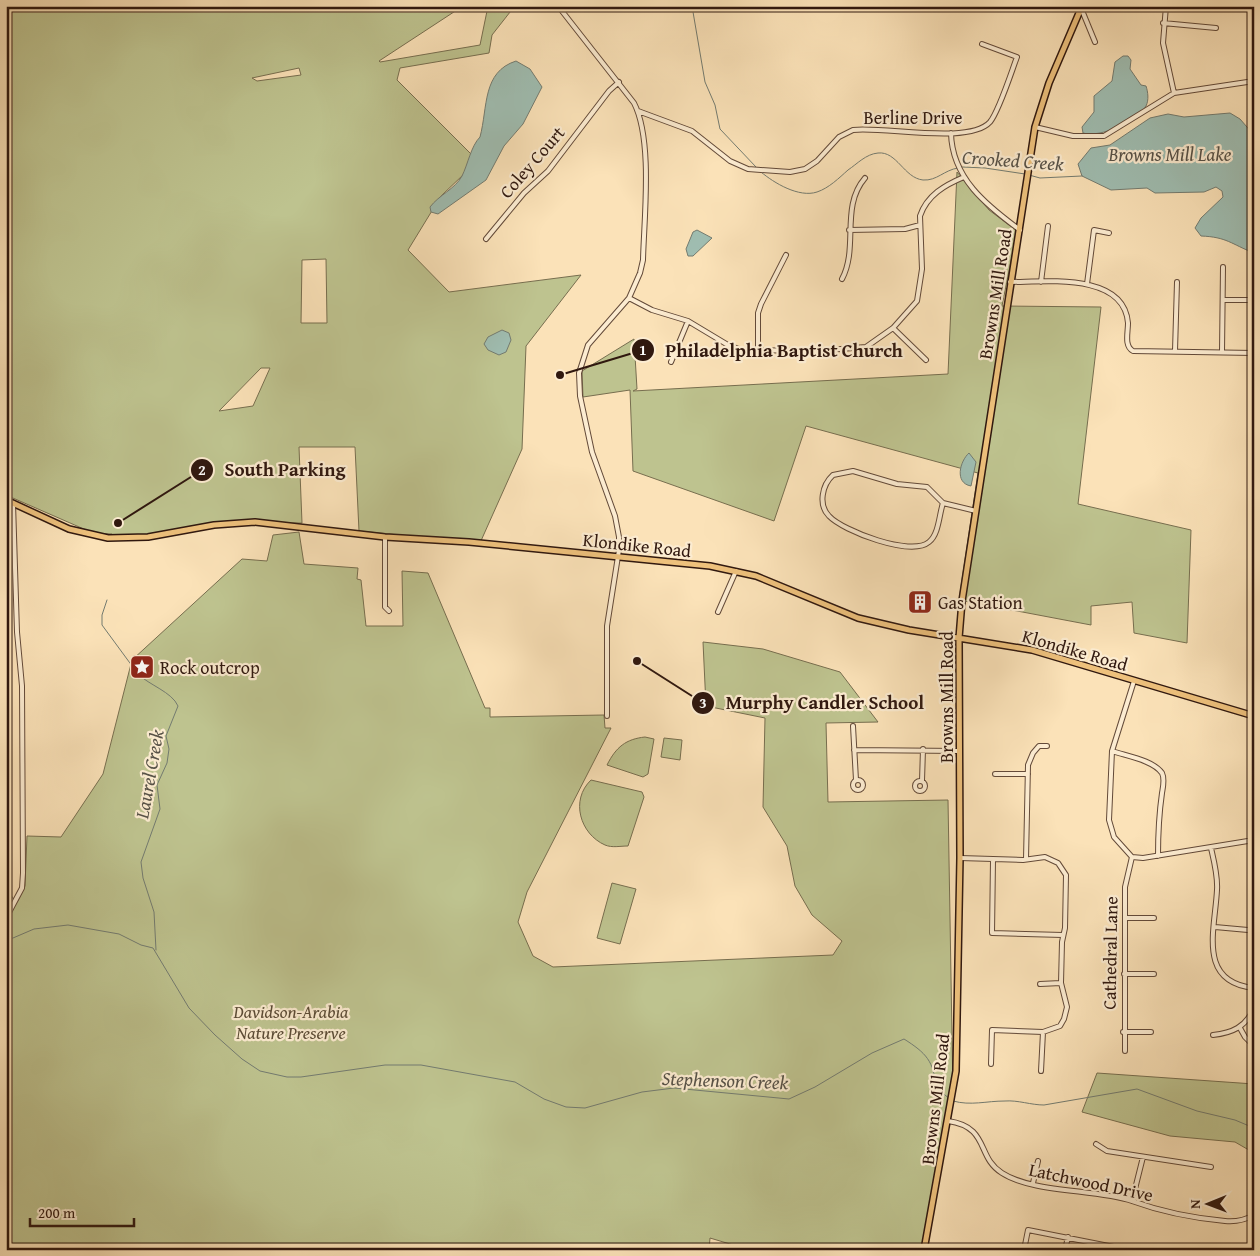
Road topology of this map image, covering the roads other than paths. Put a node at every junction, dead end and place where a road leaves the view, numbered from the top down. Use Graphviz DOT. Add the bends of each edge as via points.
graph roads {
  1 [pos="558,6"];
  2 [pos="1166,6"];
  3 [pos="1082,7"];
  4 [pos="1164,23"];
  5 [pos="1216,28"];
  6 [pos="1095,42"];
  7 [pos="982,44"];
  8 [pos="1254,81"];
  9 [pos="619,82"];
  10 [pos="1174,93"];
  11 [pos="638,111"];
  12 [pos="1035,127"];
  13 [pos="951,133"];
  14 [pos="964,177"];
  15 [pos="865,178"];
  16 [pos="920,226"];
  17 [pos="1048,226"];
  18 [pos="849,230"];
  19 [pos="1020,230"];
  20 [pos="1108,233"];
  21 [pos="486,239"];
  22 [pos="786,255"];
  23 [pos="1223,267"];
  24 [pos="842,279"];
  25 [pos="1010,282"];
  26 [pos="1040,282"];
  27 [pos="1176,282"];
  28 [pos="1087,284"];
  29 [pos="629,298"];
  30 [pos="1223,300"];
  31 [pos="1254,300"];
  32 [pos="688,321"];
  33 [pos="893,328"];
  34 [pos="758,351"];
  35 [pos="1175,351"];
  36 [pos="1222,352"];
  37 [pos="1254,353"];
  38 [pos="926,360"];
  39 [pos="671,362"];
  40 [pos="6,500"];
  41 [pos="13,503"];
  42 [pos="943,503"];
  43 [pos="976,511"];
  44 [pos="385,537"];
  45 [pos="616,558"];
  46 [pos="736,571"];
  47 [pos="389,611"];
  48 [pos="718,612"];
  49 [pos="959,638"];
  50 [pos="1134,681"];
  51 [pos="607,716"];
  52 [pos="1254,716"];
  53 [pos="853,726"];
  54 [pos="1047,746"];
  55 [pos="923,749"];
  56 [pos="854,750"];
  57 [pos="959,751"];
  58 [pos="1112,751"];
  59 [pos="995,774"];
  60 [pos="1028,774"];
  61 [pos="856,780"];
  62 [pos="922,781"];
  63 [pos="1254,840"];
  64 [pos="1211,848"];
  65 [pos="1132,856"];
  66 [pos="1158,856"];
  67 [pos="960,858"];
  68 [pos="1026,859"];
  69 [pos="993,860"];
  70 [pos="6,918"];
  71 [pos="1125,918"];
  72 [pos="1154,918"];
  73 [pos="1215,927"];
  74 [pos="1248,930"];
  75 [pos="1063,935"];
  76 [pos="1124,974"];
  77 [pos="1154,974"];
  78 [pos="1061,983"];
  79 [pos="1040,984"];
  80 [pos="1254,989"];
  81 [pos="1254,992"];
  82 [pos="1254,1008"];
  83 [pos="1060,1026"];
  84 [pos="1240,1028"];
  85 [pos="1063,1030"];
  86 [pos="1042,1032"];
  87 [pos="1123,1032"];
  88 [pos="1151,1032"];
  89 [pos="1213,1034"];
  90 [pos="1254,1046"];
  91 [pos="1125,1051"];
  92 [pos="991,1064"];
  93 [pos="1041,1071"];
  94 [pos="948,1121"];
  95 [pos="1096,1144"];
  96 [pos="1142,1158"];
  97 [pos="1038,1161"];
  98 [pos="1211,1167"];
  99 [pos="1002,1173"];
  100 [pos="998,1179"];
  101 [pos="1033,1183"];
  102 [pos="1132,1201"];
  103 [pos="1254,1215"];
  104 [pos="1068,1237"];
  105 [pos="1107,1247"];
  106 [pos="924,1250"];
  107 [pos="1024,1250"];
  108 [pos="1065,1250"];
  109 [pos="1129,1250"];
  1 -- 9 [label="street"];
  2 -- 4 [label="street"];
  3 -- 6 [label="street"];
  3 -- 12 [label="main road, Browns Mill Road" via="1049,83"];
  4 -- 5 [label="street"];
  4 -- 10 [label="street" via="1162,43"];
  7 -- 13 [label="street, Berline Drive" via="1017,57 992,120 977,130"];
  8 -- 10 [label="street"];
  9 -- 11 [label="street"];
  9 -- 21 [label="street, Coley Court" via="603,98 548,171 519,198"];
  10 -- 12 [label="street" via="1104,136 1073,136"];
  11 -- 13 [label="street, Berline Drive" via="692,131 743,168 784,172 810,167 839,137 853,130"];
  11 -- 29 [label="street" via="644,144 642,260"];
  12 -- 19 [label="main road, Browns Mill Road"];
  13 -- 14 [label="street" via="954,157"];
  14 -- 16 [label="street" via="927,200 920,216"];
  14 -- 19 [label="street" via="976,195"];
  15 -- 18 [label="street" via="853,197"];
  16 -- 18 [label="street"];
  16 -- 33 [label="street" via="922,269 919,293 912,309"];
  17 -- 26 [label="street"];
  18 -- 24 [label="street" via="850,258"];
  19 -- 25 [label="main road, Browns Mill Road"];
  20 -- 28 [label="street" via="1094,230"];
  22 -- 34 [label="street" via="758,313"];
  23 -- 30 [label="street"];
  25 -- 26 [label="street"];
  25 -- 43 [label="main road, Browns Mill Road"];
  26 -- 28 [label="street"];
  27 -- 35 [label="street"];
  28 -- 35 [label="street" via="1106,290 1122,306 1128,321 1127,344 1130,350"];
  29 -- 32 [label="street" via="652,310"];
  29 -- 45 [label="street" via="588,345 579,374 580,396 592,452 615,516 619,537"];
  30 -- 31 [label="street"];
  30 -- 36 [label="street"];
  32 -- 34 [label="street" via="728,345"];
  32 -- 39 [label="street"];
  33 -- 34 [label="street" via="876,342 855,350"];
  33 -- 38 [label="street"];
  35 -- 36 [label="street"];
  36 -- 37 [label="street"];
  40 -- 41 [label="main road, Klondike Road"];
  41 -- 44 [label="main road, Klondike Road" via="64,527 108,538 148,537 214,525 255,522"];
  41 -- 70 [label="street" via="22,686 23,873 22,888"];
  42 -- 42 [label="street" via="927,487 897,484 853,471 833,475 825,485 822,497 831,519 885,542 912,548 925,547 936,532"];
  42 -- 43 [label="street"];
  43 -- 49 [label="main road, Browns Mill Road"];
  44 -- 45 [label="main road, Klondike Road" via="469,542"];
  44 -- 47 [label="street" via="385,608"];
  45 -- 46 [label="main road, Klondike Road"];
  45 -- 51 [label="street" via="607,626"];
  46 -- 48 [label="street"];
  46 -- 49 [label="main road, Klondike Road" via="756,576 858,618"];
  49 -- 50 [label="main road, Klondike Road" via="1032,650"];
  49 -- 57 [label="main road, Browns Mill Road"];
  50 -- 52 [label="main road, Klondike Road"];
  50 -- 58 [label="street"];
  53 -- 56 [label="street"];
  54 -- 60 [label="street" via="1039,746 1032,753"];
  55 -- 56 [label="street"];
  55 -- 57 [label="street"];
  55 -- 62 [label="street"];
  56 -- 61 [label="street"];
  57 -- 67 [label="main road, Browns Mill Road"];
  58 -- 65 [label="street" via="1109,820 1114,837"];
  58 -- 66 [label="street" via="1140,760 1162,774"];
  59 -- 60 [label="street"];
  60 -- 68 [label="street"];
  63 -- 64 [label="street"];
  64 -- 66 [label="street"];
  64 -- 73 [label="street" via="1218,889"];
  65 -- 66 [label="street"];
  65 -- 71 [label="street, Cathedral Lane" via="1125,881"];
  67 -- 69 [label="street"];
  67 -- 94 [label="main road, Browns Mill Road" via="959,1015 956,1071"];
  68 -- 69 [label="street"];
  68 -- 75 [label="street" via="1050,858 1064,871 1066,928"];
  69 -- 75 [label="street" via="992,933"];
  71 -- 72 [label="street"];
  71 -- 76 [label="street, Cathedral Lane"];
  73 -- 74 [label="street"];
  73 -- 80 [label="street" via="1213,953 1218,972 1238,986"];
  75 -- 78 [label="street"];
  76 -- 77 [label="street"];
  76 -- 87 [label="street, Cathedral Lane"];
  78 -- 79 [label="street"];
  78 -- 83 [label="street" via="1067,1007"];
  80 -- 81 [label="street"];
  82 -- 84 [label="street"];
  83 -- 85 [label="street"];
  83 -- 86 [label="street"];
  84 -- 89 [label="street"];
  84 -- 90 [label="street"];
  86 -- 92 [label="street" via="992,1030"];
  86 -- 93 [label="street"];
  87 -- 88 [label="street"];
  87 -- 91 [label="street, Cathedral Lane"];
  94 -- 99 [label="street, Latchwood Drive" via="968,1127 978,1135 992,1165"];
  94 -- 106 [label="main road, Browns Mill Road"];
  95 -- 96 [label="street" via="1107,1151"];
  96 -- 98 [label="street"];
  96 -- 102 [label="street"];
  97 -- 101 [label="street"];
  99 -- 100 [label="street"];
  99 -- 101 [label="street, Latchwood Drive"];
  101 -- 102 [label="street, Latchwood Drive"];
  102 -- 103 [label="street, Latchwood Drive" via="1167,1213 1226,1222"];
  104 -- 105 [label="street"];
  104 -- 107 [label="street" via="1025,1228"];
  104 -- 108 [label="street"];
  105 -- 109 [label="street"];
}
